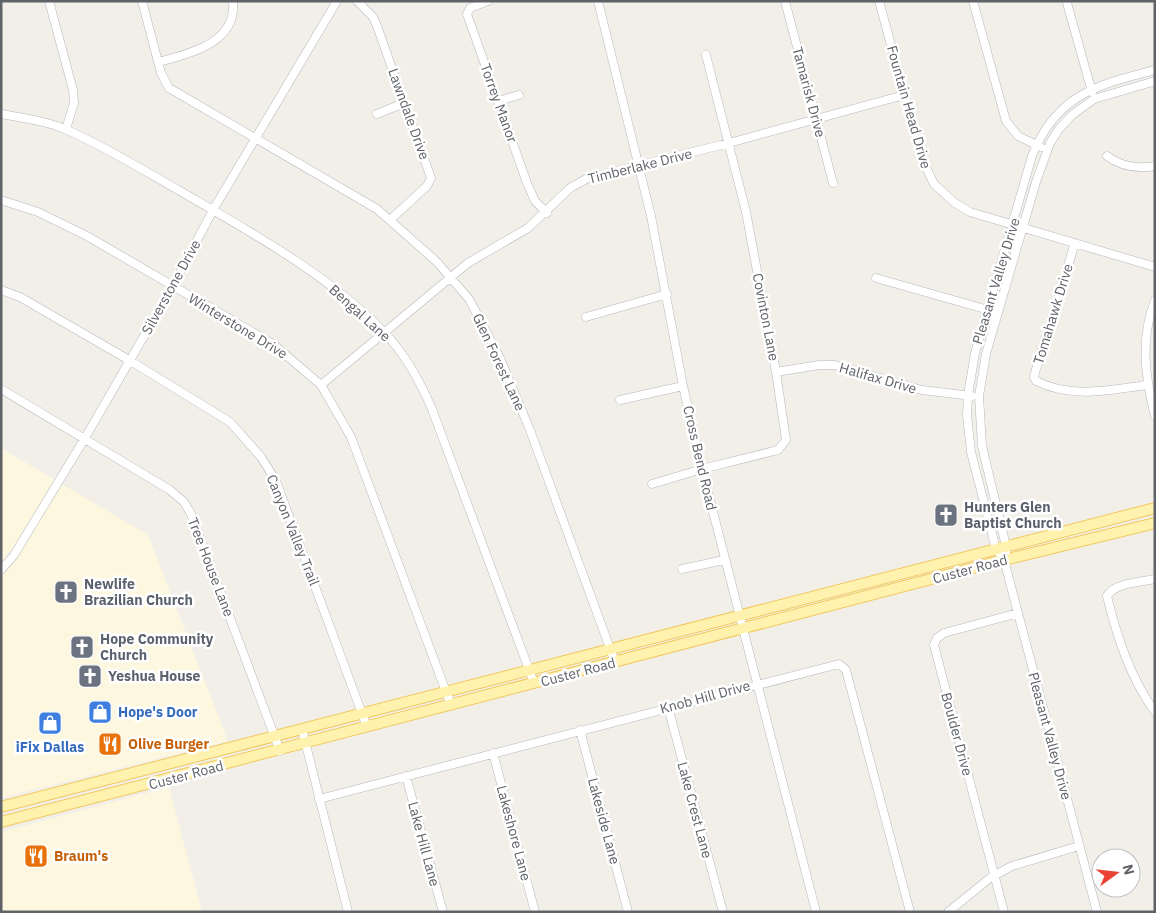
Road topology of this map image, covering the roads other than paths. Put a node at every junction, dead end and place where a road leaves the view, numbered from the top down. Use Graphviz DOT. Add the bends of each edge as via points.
graph roads {
  1 [pos="49,1"];
  2 [pos="142,1"];
  3 [pos="233,1"];
  4 [pos="337,1"];
  5 [pos="357,1"];
  6 [pos="488,1"];
  7 [pos="598,1"];
  8 [pos="785,1"];
  9 [pos="879,1"];
  10 [pos="973,1"];
  11 [pos="1067,3"];
  12 [pos="706,55"];
  13 [pos="158,62"];
  14 [pos="1155,70"];
  15 [pos="1155,81"];
  16 [pos="1091,88"];
  17 [pos="519,95"];
  18 [pos="904,95"];
  19 [pos="1094,99"];
  20 [pos="498,102"];
  21 [pos="404,103"];
  22 [pos="1,114"];
  23 [pos="377,114"];
  24 [pos="815,118"];
  25 [pos="66,129"];
  26 [pos="257,138"];
  27 [pos="729,143"];
  28 [pos="1036,145"];
  29 [pos="1047,149"];
  30 [pos="1107,156"];
  31 [pos="638,166"];
  32 [pos="1155,166"];
  33 [pos="833,183"];
  34 [pos="1,200"];
  35 [pos="213,210"];
  36 [pos="547,213"];
  37 [pos="391,219"];
  38 [pos="1013,224"];
  39 [pos="1024,227"];
  40 [pos="1075,243"];
  41 [pos="1154,267"];
  42 [pos="451,277"];
  43 [pos="876,278"];
  44 [pos="173,286"];
  45 [pos="1,290"];
  46 [pos="668,294"];
  47 [pos="1155,300"];
  48 [pos="987,310"];
  49 [pos="998,313"];
  50 [pos="586,316"];
  51 [pos="385,333"];
  52 [pos="130,360"];
  53 [pos="776,372"];
  54 [pos="321,385"];
  55 [pos="1147,385"];
  56 [pos="683,386"];
  57 [pos="1,389"];
  58 [pos="968,395"];
  59 [pos="979,396"];
  60 [pos="620,400"];
  61 [pos="1155,416"];
  62 [pos="85,438"];
  63 [pos="984,458"];
  64 [pos="973,461"];
  65 [pos="702,469"];
  66 [pos="652,484"];
  67 [pos="1155,508"];
  68 [pos="1155,523"];
  69 [pos="1006,546"];
  70 [pos="996,548"];
  71 [pos="724,560"];
  72 [pos="1004,560"];
  73 [pos="682,569"];
  74 [pos="1,570"];
  75 [pos="1155,579"];
  76 [pos="1018,613"];
  77 [pos="738,614"];
  78 [pos="742,628"];
  79 [pos="611,648"];
  80 [pos="615,662"];
  81 [pos="529,670"];
  82 [pos="534,684"];
  83 [pos="756,684"];
  84 [pos="446,691"];
  85 [pos="451,705"];
  86 [pos="668,707"];
  87 [pos="1155,712"];
  88 [pos="363,713"];
  89 [pos="367,727"];
  90 [pos="302,729"];
  91 [pos="580,730"];
  92 [pos="275,736"];
  93 [pos="307,744"];
  94 [pos="280,751"];
  95 [pos="493,753"];
  96 [pos="406,776"];
  97 [pos="319,799"];
  98 [pos="1,807"];
  99 [pos="1,822"];
  100 [pos="1079,846"];
  101 [pos="995,875"];
  102 [pos="348,912"];
  103 [pos="443,912"];
  104 [pos="535,912"];
  105 [pos="628,912"];
  106 [pos="723,912"];
  107 [pos="816,912"];
  108 [pos="910,912"];
  109 [pos="948,912"];
  110 [pos="1004,912"];
  111 [pos="1097,912"];
  1 -- 25 [label="street" via="73,90 74,102"];
  2 -- 13 [label="street, Glen Forest Lane"];
  3 -- 13 [label="street" via="230,22 216,40"];
  4 -- 26 [label="street, Silverstone Drive"];
  5 -- 21 [label="street, Lawndale Drive" via="373,17"];
  6 -- 20 [label="street, Torrey Manor" via="470,8 467,14"];
  7 -- 31 [label="street, Cross Bend Road"];
  8 -- 24 [label="street, Tamarisk Drive"];
  9 -- 18 [label="street, Fountain Head Drive"];
  10 -- 28 [label="street" via="1006,121 1018,136"];
  11 -- 16 [label="street"];
  12 -- 27 [label="street, Covinton Lane"];
  13 -- 26 [label="street, Glen Forest Lane" via="169,88"];
  14 -- 16 [label="street, Pleasant Valley Drive"];
  15 -- 19 [label="street, Pleasant Valley Drive"];
  16 -- 19 [label="street"];
  16 -- 28 [label="street, Pleasant Valley Drive" via="1058,112"];
  17 -- 20 [label="street"];
  18 -- 24 [label="street, Timberlake Drive"];
  18 -- 38 [label="street, Fountain Head Drive" via="922,160 934,184 949,199 970,212"];
  19 -- 29 [label="street, Pleasant Valley Drive" via="1072,115"];
  20 -- 36 [label="street, Torrey Manor" via="527,183"];
  21 -- 23 [label="street"];
  21 -- 37 [label="street, Lawndale Drive" via="431,178 427,186"];
  22 -- 25 [label="street, Bengal Lane"];
  24 -- 27 [label="street, Timberlake Drive"];
  24 -- 33 [label="street, Tamarisk Drive"];
  25 -- 35 [label="street, Bengal Lane"];
  26 -- 35 [label="street, Silverstone Drive"];
  26 -- 37 [label="street, Glen Forest Lane"];
  27 -- 31 [label="street, Timberlake Drive"];
  27 -- 53 [label="street, Covinton Lane" via="746,212"];
  28 -- 29 [label="street"];
  28 -- 38 [label="street, Pleasant Valley Drive"];
  29 -- 39 [label="street, Pleasant Valley Drive"];
  30 -- 32 [label="street" via="1127,166"];
  31 -- 36 [label="street, Timberlake Drive" via="577,183"];
  31 -- 46 [label="street, Cross Bend Road"];
  34 -- 44 [label="street, Winterstone Drive" via="55,219"];
  35 -- 44 [label="street, Silverstone Drive"];
  35 -- 51 [label="street, Bengal Lane" via="338,290"];
  36 -- 42 [label="street, Timberlake Drive" via="528,228 478,255"];
  37 -- 42 [label="street, Glen Forest Lane"];
  38 -- 39 [label="street, Fountain Head Drive"];
  38 -- 48 [label="street, Pleasant Valley Drive"];
  39 -- 40 [label="street, Fountain Head Drive"];
  39 -- 49 [label="street, Pleasant Valley Drive"];
  40 -- 41 [label="street, Fountain Head Drive"];
  40 -- 55 [label="street, Tomahawk Drive" via="1034,377 1036,382 1091,393"];
  42 -- 51 [label="street, Timberlake Drive"];
  42 -- 79 [label="street, Glen Forest Lane" via="473,306 499,356"];
  43 -- 48 [label="street"];
  44 -- 52 [label="street, Silverstone Drive"];
  44 -- 54 [label="street, Winterstone Drive" via="273,344"];
  45 -- 52 [label="street, Canyon Valley Trail" via="20,297"];
  46 -- 50 [label="street"];
  46 -- 56 [label="street, Cross Bend Road"];
  47 -- 55 [label="street" via="1146,331"];
  48 -- 49 [label="street"];
  48 -- 58 [label="street, Pleasant Valley Drive" via="974,353"];
  49 -- 59 [label="street, Pleasant Valley Drive" via="986,354"];
  51 -- 54 [label="street, Timberlake Drive"];
  51 -- 81 [label="street, Bengal Lane" via="412,368 432,409"];
  52 -- 62 [label="street, Silverstone Drive"];
  52 -- 88 [label="street, Canyon Valley Trail" via="230,422 261,456 276,481"];
  53 -- 58 [label="street, Halifax Drive" via="835,365 922,390"];
  53 -- 65 [label="street, Covinton Lane" via="786,440 782,447"];
  54 -- 84 [label="street, Winterstone Drive" via="351,437"];
  55 -- 61 [label="street"];
  56 -- 60 [label="street"];
  56 -- 65 [label="street, Cross Bend Road"];
  57 -- 62 [label="street, Tree House Lane"];
  58 -- 59 [label="street, Halifax Drive"];
  58 -- 64 [label="street, Pleasant Valley Drive" via="967,415"];
  59 -- 63 [label="street, Pleasant Valley Drive"];
  62 -- 74 [label="street, Silverstone Drive" via="14,555"];
  62 -- 92 [label="street, Tree House Lane" via="170,490 188,507"];
  63 -- 64 [label="street"];
  63 -- 69 [label="street, Pleasant Valley Drive"];
  64 -- 70 [label="street, Pleasant Valley Drive"];
  65 -- 66 [label="street, Covinton Lane"];
  65 -- 71 [label="street, Cross Bend Road"];
  67 -- 69 [label="main road, Custer Road"];
  68 -- 72 [label="main road, Custer Road"];
  69 -- 70 [label="main road, Custer Road"];
  69 -- 72 [label="street, Pleasant Valley Drive"];
  70 -- 72 [label="street, Pleasant Valley Drive"];
  70 -- 77 [label="main road, Custer Road"];
  71 -- 73 [label="street"];
  71 -- 77 [label="street, Cross Bend Road"];
  72 -- 76 [label="street, Pleasant Valley Drive"];
  72 -- 78 [label="main road, Custer Road"];
  75 -- 87 [label="street" via="1118,588 1107,596 1124,654"];
  76 -- 100 [label="street, Pleasant Valley Drive"];
  76 -- 101 [label="street, Boulder Drive" via="944,633 934,645"];
  77 -- 78 [label="street, Cross Bend Road"];
  77 -- 79 [label="main road, Custer Road"];
  78 -- 80 [label="main road, Custer Road"];
  78 -- 83 [label="street, Cross Bend Road"];
  79 -- 80 [label="street, Glen Forest Lane"];
  79 -- 81 [label="main road, Custer Road"];
  80 -- 82 [label="main road, Custer Road"];
  81 -- 82 [label="street, Bengal Lane"];
  81 -- 84 [label="main road, Custer Road"];
  82 -- 85 [label="main road, Custer Road"];
  83 -- 86 [label="street, Knob Hill Drive"];
  83 -- 107 [label="street, Cross Bend Road"];
  83 -- 108 [label="street, Knob Hill Drive" via="836,663 843,665"];
  84 -- 85 [label="street, Winterstone Drive"];
  84 -- 88 [label="main road, Custer Road"];
  85 -- 89 [label="main road, Custer Road"];
  86 -- 91 [label="street, Knob Hill Drive"];
  86 -- 106 [label="street, Lake Crest Lane"];
  88 -- 89 [label="street, Canyon Valley Trail"];
  88 -- 90 [label="main road, Custer Road"];
  89 -- 93 [label="main road, Custer Road"];
  90 -- 92 [label="main road, Custer Road"];
  90 -- 93 [label="street"];
  91 -- 95 [label="street, Knob Hill Drive"];
  91 -- 105 [label="street, Lakeside Lane"];
  92 -- 94 [label="street, Tree House Lane"];
  92 -- 98 [label="main road, Custer Road"];
  93 -- 94 [label="main road, Custer Road"];
  93 -- 97 [label="street"];
  94 -- 99 [label="main road, Custer Road"];
  95 -- 96 [label="street, Knob Hill Drive"];
  95 -- 104 [label="street, Lakeshore Lane"];
  96 -- 97 [label="street, Knob Hill Drive"];
  96 -- 103 [label="street, Lake Hill Lane"];
  97 -- 102 [label="street"];
  100 -- 101 [label="street" via="1012,866"];
  100 -- 111 [label="street, Pleasant Valley Drive"];
  101 -- 109 [label="street"];
  101 -- 110 [label="street, Boulder Drive"];
}
